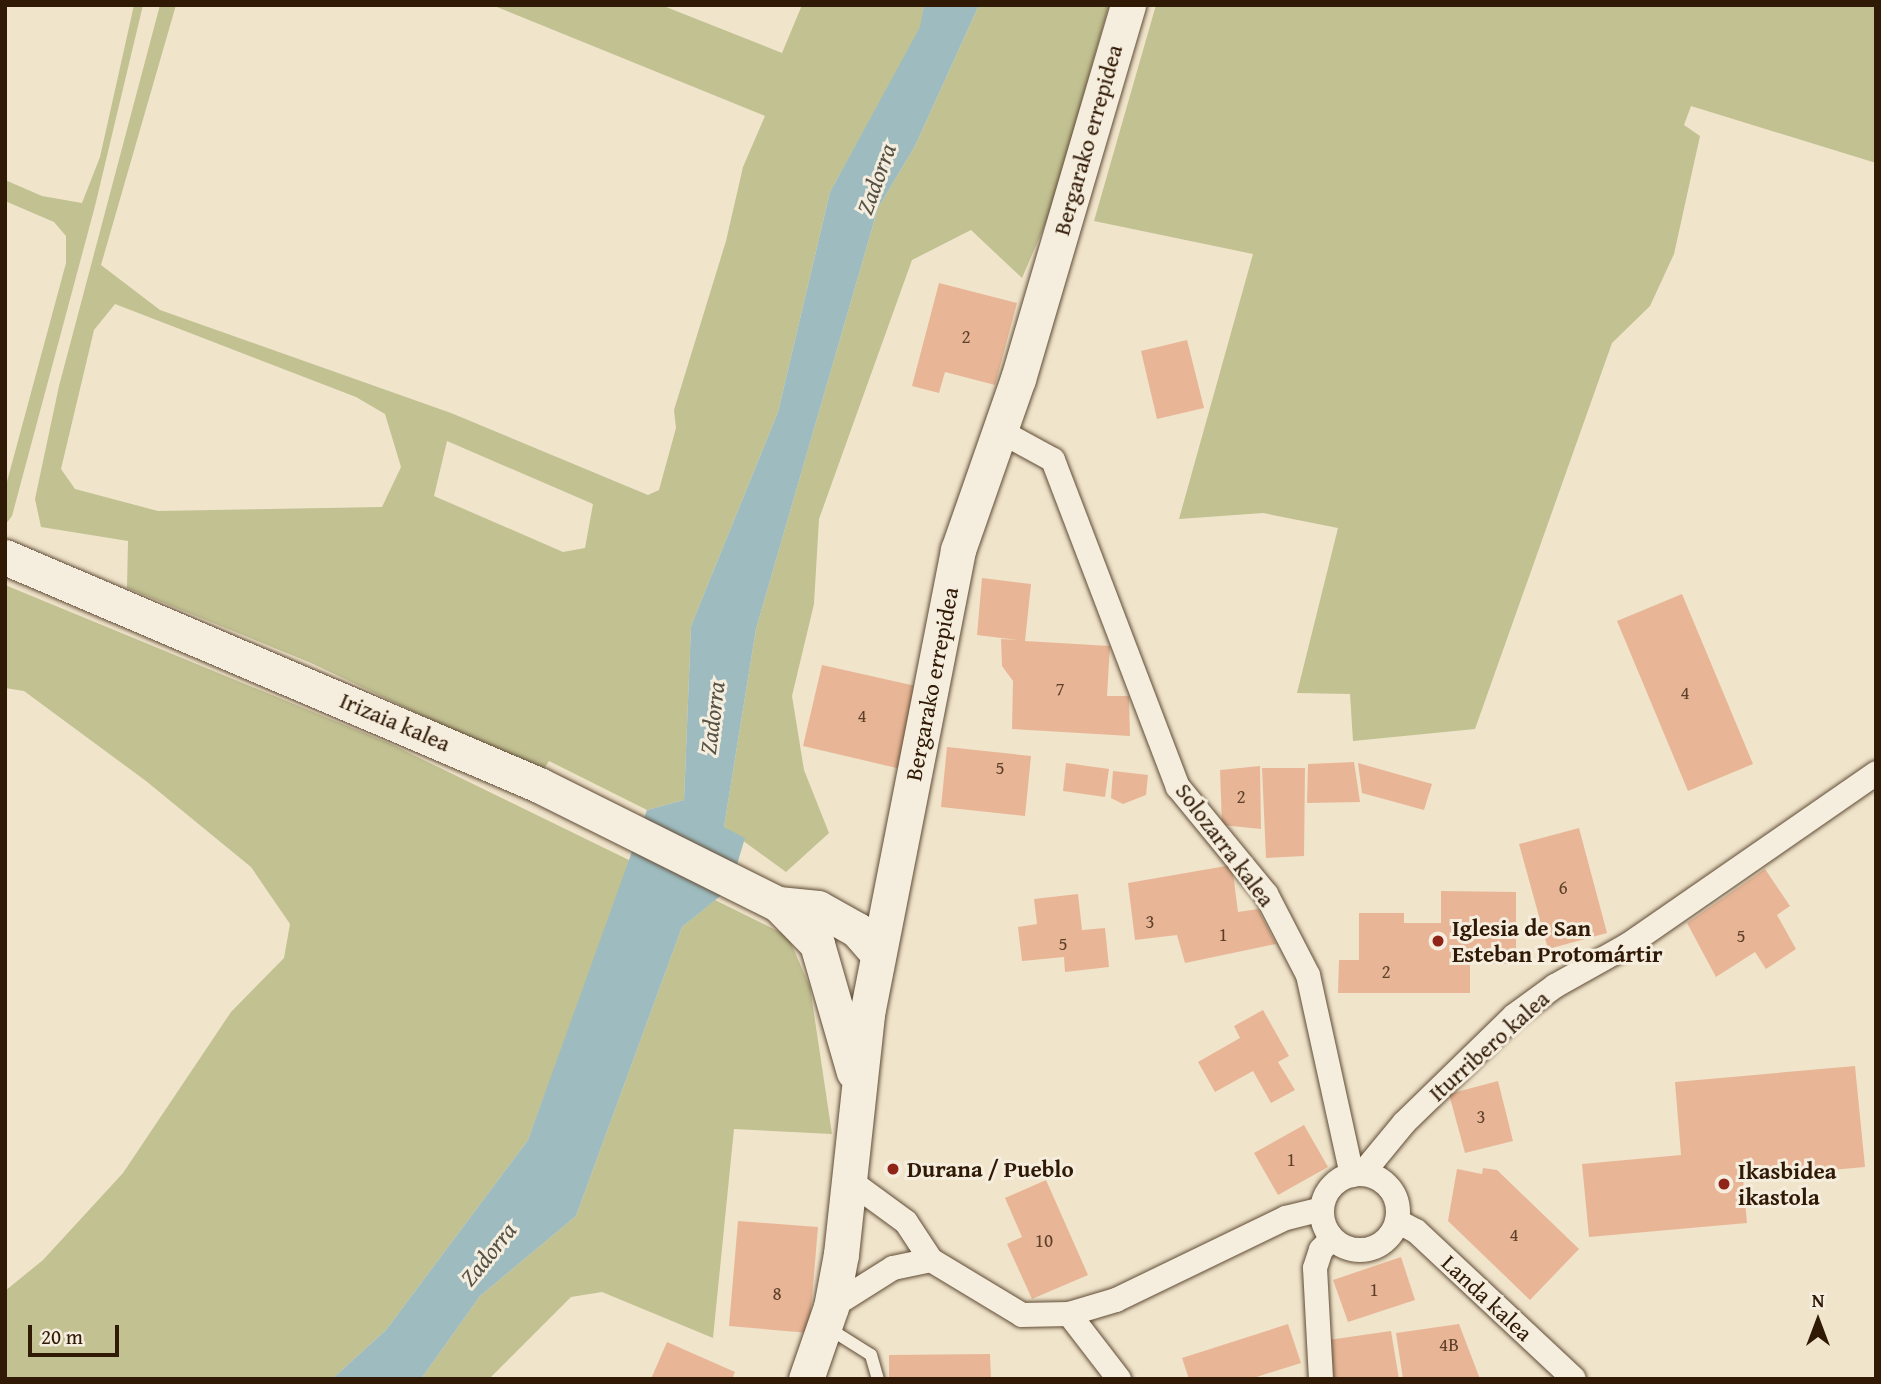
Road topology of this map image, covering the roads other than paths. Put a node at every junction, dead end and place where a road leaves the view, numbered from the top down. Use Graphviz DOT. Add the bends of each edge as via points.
graph roads {
  1 [pos="1128,5"];
  2 [pos="1000,431"];
  3 [pos="5,557"];
  4 [pos="1876,773"];
  5 [pos="895,863"];
  6 [pos="825,930"];
  7 [pos="877,953"];
  8 [pos="857,1084"];
  9 [pos="1357,1175"];
  10 [pos="850,1181"];
  11 [pos="1322,1209"];
  12 [pos="1397,1221"];
  13 [pos="1332,1238"];
  14 [pos="930,1260"];
  15 [pos="1069,1314"];
  16 [pos="828,1316"];
  17 [pos="806,1379"];
  18 [pos="878,1379"];
  19 [pos="1119,1379"];
  20 [pos="1321,1379"];
  21 [pos="1573,1379"];
  1 -- 2 [label="street, Bergarako errepidea"];
  2 -- 5 [label="street, Bergarako errepidea" via="958,550 924,739"];
  2 -- 9 [label="street, Solozarra kalea" via="1053,460 1178,787 1266,894 1308,975"];
  3 -- 6 [label="street, Irizaia kalea" via="539,785 778,904 818,908"];
  4 -- 9 [label="street, Iturribero kalea" via="1639,937 1514,1016"];
  5 -- 6 [label="street" via="872,901"];
  5 -- 7 [label="street, Bergarako errepidea"];
  6 -- 7 [label="street, Irizaia kalea"];
  6 -- 8 [label="street"];
  7 -- 8 [label="street, Bergarako errepidea"];
  8 -- 10 [label="street, Bergarako errepidea"];
  9 -- 11 [label="street" via="1332,1186"];
  9 -- 12 [label="street" via="1375,1177 1393,1193"];
  10 -- 14 [label="street" via="906,1222"];
  10 -- 16 [label="street, Bergarako errepidea"];
  11 -- 13 [label="street"];
  11 -- 15 [label="street" via="1286,1218 1116,1300"];
  12 -- 13 [label="street" via="1388,1239 1366,1250 1353,1250"];
  12 -- 21 [label="street, Landa kalea" via="1416,1231"];
  13 -- 20 [label="street" via="1321,1250 1315,1268"];
  14 -- 15 [label="street" via="1022,1315"];
  14 -- 16 [label="street" via="893,1268"];
  15 -- 19 [label="street"];
  16 -- 17 [label="street, Bergarako errepidea"];
  16 -- 18 [label="lane" via="871,1355"];
}
